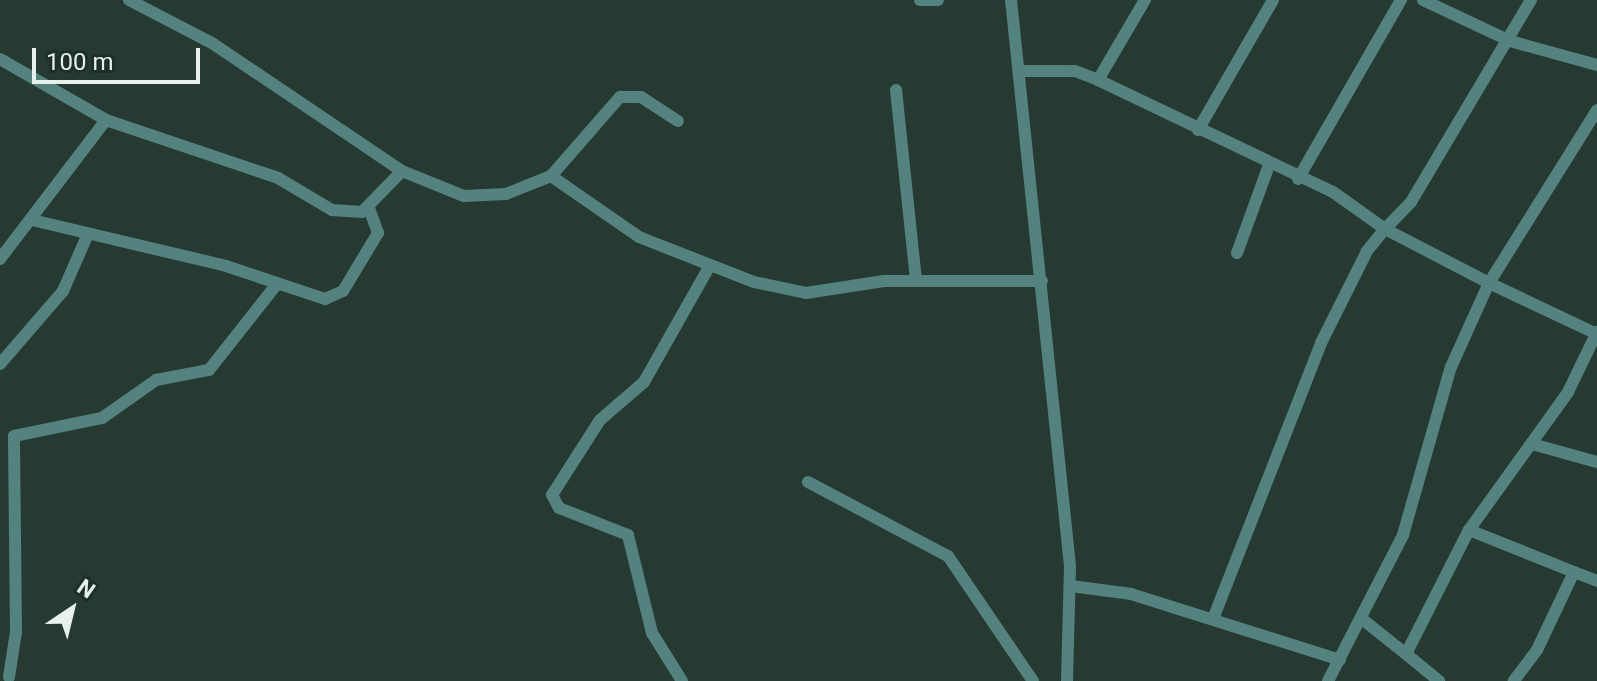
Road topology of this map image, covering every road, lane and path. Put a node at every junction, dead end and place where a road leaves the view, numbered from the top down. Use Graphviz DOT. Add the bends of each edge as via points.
graph roads {
  1 [pos="129,0"];
  2 [pos="1011,0"];
  3 [pos="1145,0"];
  4 [pos="1273,0"];
  5 [pos="1401,0"];
  6 [pos="1423,0"];
  7 [pos="1531,0"];
  8 [pos="1510,41"];
  9 [pos="0,59"];
  10 [pos="1597,65"];
  11 [pos="1020,71"];
  12 [pos="1098,80"];
  13 [pos="896,90"];
  14 [pos="1597,110"];
  15 [pos="106,120"];
  16 [pos="678,121"];
  17 [pos="1198,130"];
  18 [pos="1269,165"];
  19 [pos="402,171"];
  20 [pos="551,176"];
  21 [pos="1298,179"];
  22 [pos="369,208"];
  23 [pos="32,220"];
  24 [pos="1385,229"];
  25 [pos="87,236"];
  26 [pos="1237,253"];
  27 [pos="0,259"];
  28 [pos="708,269"];
  29 [pos="916,280"];
  30 [pos="1042,281"];
  31 [pos="1489,283"];
  32 [pos="277,284"];
  33 [pos="1597,333"];
  34 [pos="0,364"];
  35 [pos="1532,444"];
  36 [pos="1597,462"];
  37 [pos="808,482"];
  38 [pos="1469,530"];
  39 [pos="1574,572"];
  40 [pos="1597,581"];
  41 [pos="1071,586"];
  42 [pos="1213,619"];
  43 [pos="1362,619"];
  44 [pos="1406,654"];
  45 [pos="0,660"];
  46 [pos="1340,660"];
  47 [pos="9,679"];
  48 [pos="682,681"];
  49 [pos="1033,681"];
  50 [pos="1067,681"];
  51 [pos="1328,681"];
  52 [pos="1439,681"];
  53 [pos="1514,681"];
  1 -- 19 [label="street" via="212,43"];
  2 -- 11 [label="street"];
  3 -- 12 [label="street"];
  4 -- 17 [label="street"];
  5 -- 21 [label="street"];
  6 -- 8 [label="street"];
  7 -- 8 [label="street"];
  8 -- 10 [label="street"];
  8 -- 24 [label="street" via="1411,202"];
  9 -- 15 [label="street"];
  11 -- 12 [label="street" via="1075,71"];
  11 -- 30 [label="street"];
  12 -- 17 [label="street"];
  13 -- 29 [label="street"];
  14 -- 31 [label="street"];
  15 -- 22 [label="street" via="278,178 332,210"];
  15 -- 23 [label="street" via="73,157"];
  16 -- 20 [label="street" via="641,97 620,97"];
  17 -- 18 [label="street"];
  18 -- 21 [label="street"];
  18 -- 26 [label="street"];
  19 -- 20 [label="street" via="437,188 486,197"];
  19 -- 22 [label="street"];
  20 -- 28 [label="street" via="639,237"];
  21 -- 24 [label="street" via="1343,198"];
  22 -- 32 [label="street" via="378,233 343,291 317,299"];
  23 -- 25 [label="street"];
  23 -- 27 [label="street"];
  24 -- 31 [label="street"];
  24 -- 42 [label="street" via="1367,251 1321,343"];
  25 -- 32 [label="street" via="226,266"];
  25 -- 34 [label="street" via="63,291"];
  28 -- 29 [label="street" via="806,293"];
  28 -- 48 [label="street" via="644,382 600,420 552,495 559,508 628,535 652,633"];
  29 -- 30 [label="street"];
  30 -- 41 [label="street"];
  31 -- 33 [label="street"];
  31 -- 43 [label="street" via="1451,367 1403,535"];
  32 -- 47 [label="street" via="209,370 156,380 102,418 14,436 16,632"];
  33 -- 35 [label="street" via="1568,392"];
  35 -- 36 [label="street"];
  35 -- 38 [label="street"];
  37 -- 49 [label="street" via="948,556"];
  38 -- 39 [label="street"];
  38 -- 44 [label="street"];
  39 -- 40 [label="street"];
  39 -- 53 [label="street" via="1537,650"];
  41 -- 42 [label="street" via="1131,594"];
  41 -- 50 [label="street"];
  42 -- 46 [label="street"];
  43 -- 44 [label="street"];
  43 -- 46 [label="street"];
  44 -- 52 [label="street"];
  45 -- 47 [label="street"];
  46 -- 51 [label="street"];
}
